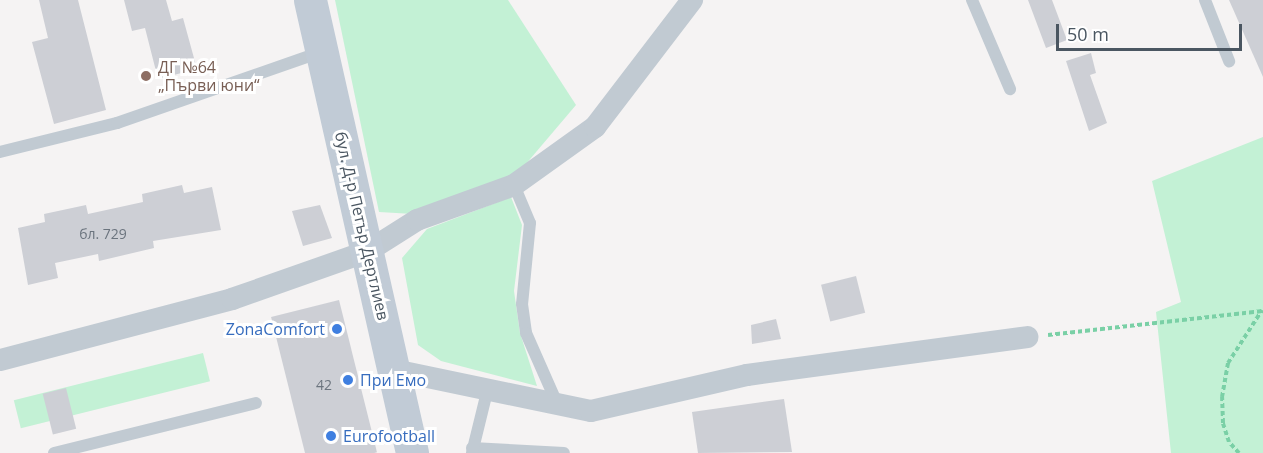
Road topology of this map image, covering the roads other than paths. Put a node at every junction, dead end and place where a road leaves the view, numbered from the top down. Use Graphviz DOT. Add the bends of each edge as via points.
graph roads {
  1 [pos="310,0"];
  2 [pos="692,0"];
  3 [pos="972,0"];
  4 [pos="1205,0"];
  5 [pos="322,51"];
  6 [pos="1229,61"];
  7 [pos="1010,89"];
  8 [pos="0,152"];
  9 [pos="514,185"];
  10 [pos="369,250"];
  11 [pos="1027,337"];
  12 [pos="0,360"];
  13 [pos="394,370"];
  14 [pos="488,388"];
  15 [pos="556,402"];
  16 [pos="256,403"];
  17 [pos="472,451"];
  18 [pos="54,453"];
  19 [pos="412,453"];
  20 [pos="564,453"];
  1 -- 5 [label="main road, бул. Д-р Петър Дертлиев"];
  2 -- 9 [label="street" via="595,127"];
  3 -- 7 [label="lane"];
  4 -- 6 [label="lane"];
  5 -- 8 [label="lane" via="117,123"];
  5 -- 10 [label="main road, бул. Д-р Петър Дертлиев"];
  9 -- 10 [label="street" via="417,220"];
  9 -- 15 [label="lane" via="530,224 522,304 526,333"];
  10 -- 12 [label="street" via="232,299"];
  10 -- 13 [label="main road, бул. Д-р Петър Дертлиев"];
  11 -- 15 [label="street" via="747,375 591,411"];
  13 -- 14 [label="street"];
  13 -- 19 [label="main road, бул. Д-р Петър Дертлиев"];
  14 -- 15 [label="street"];
  14 -- 17 [label="lane"];
  16 -- 18 [label="lane"];
  17 -- 20 [label="lane"];
}
